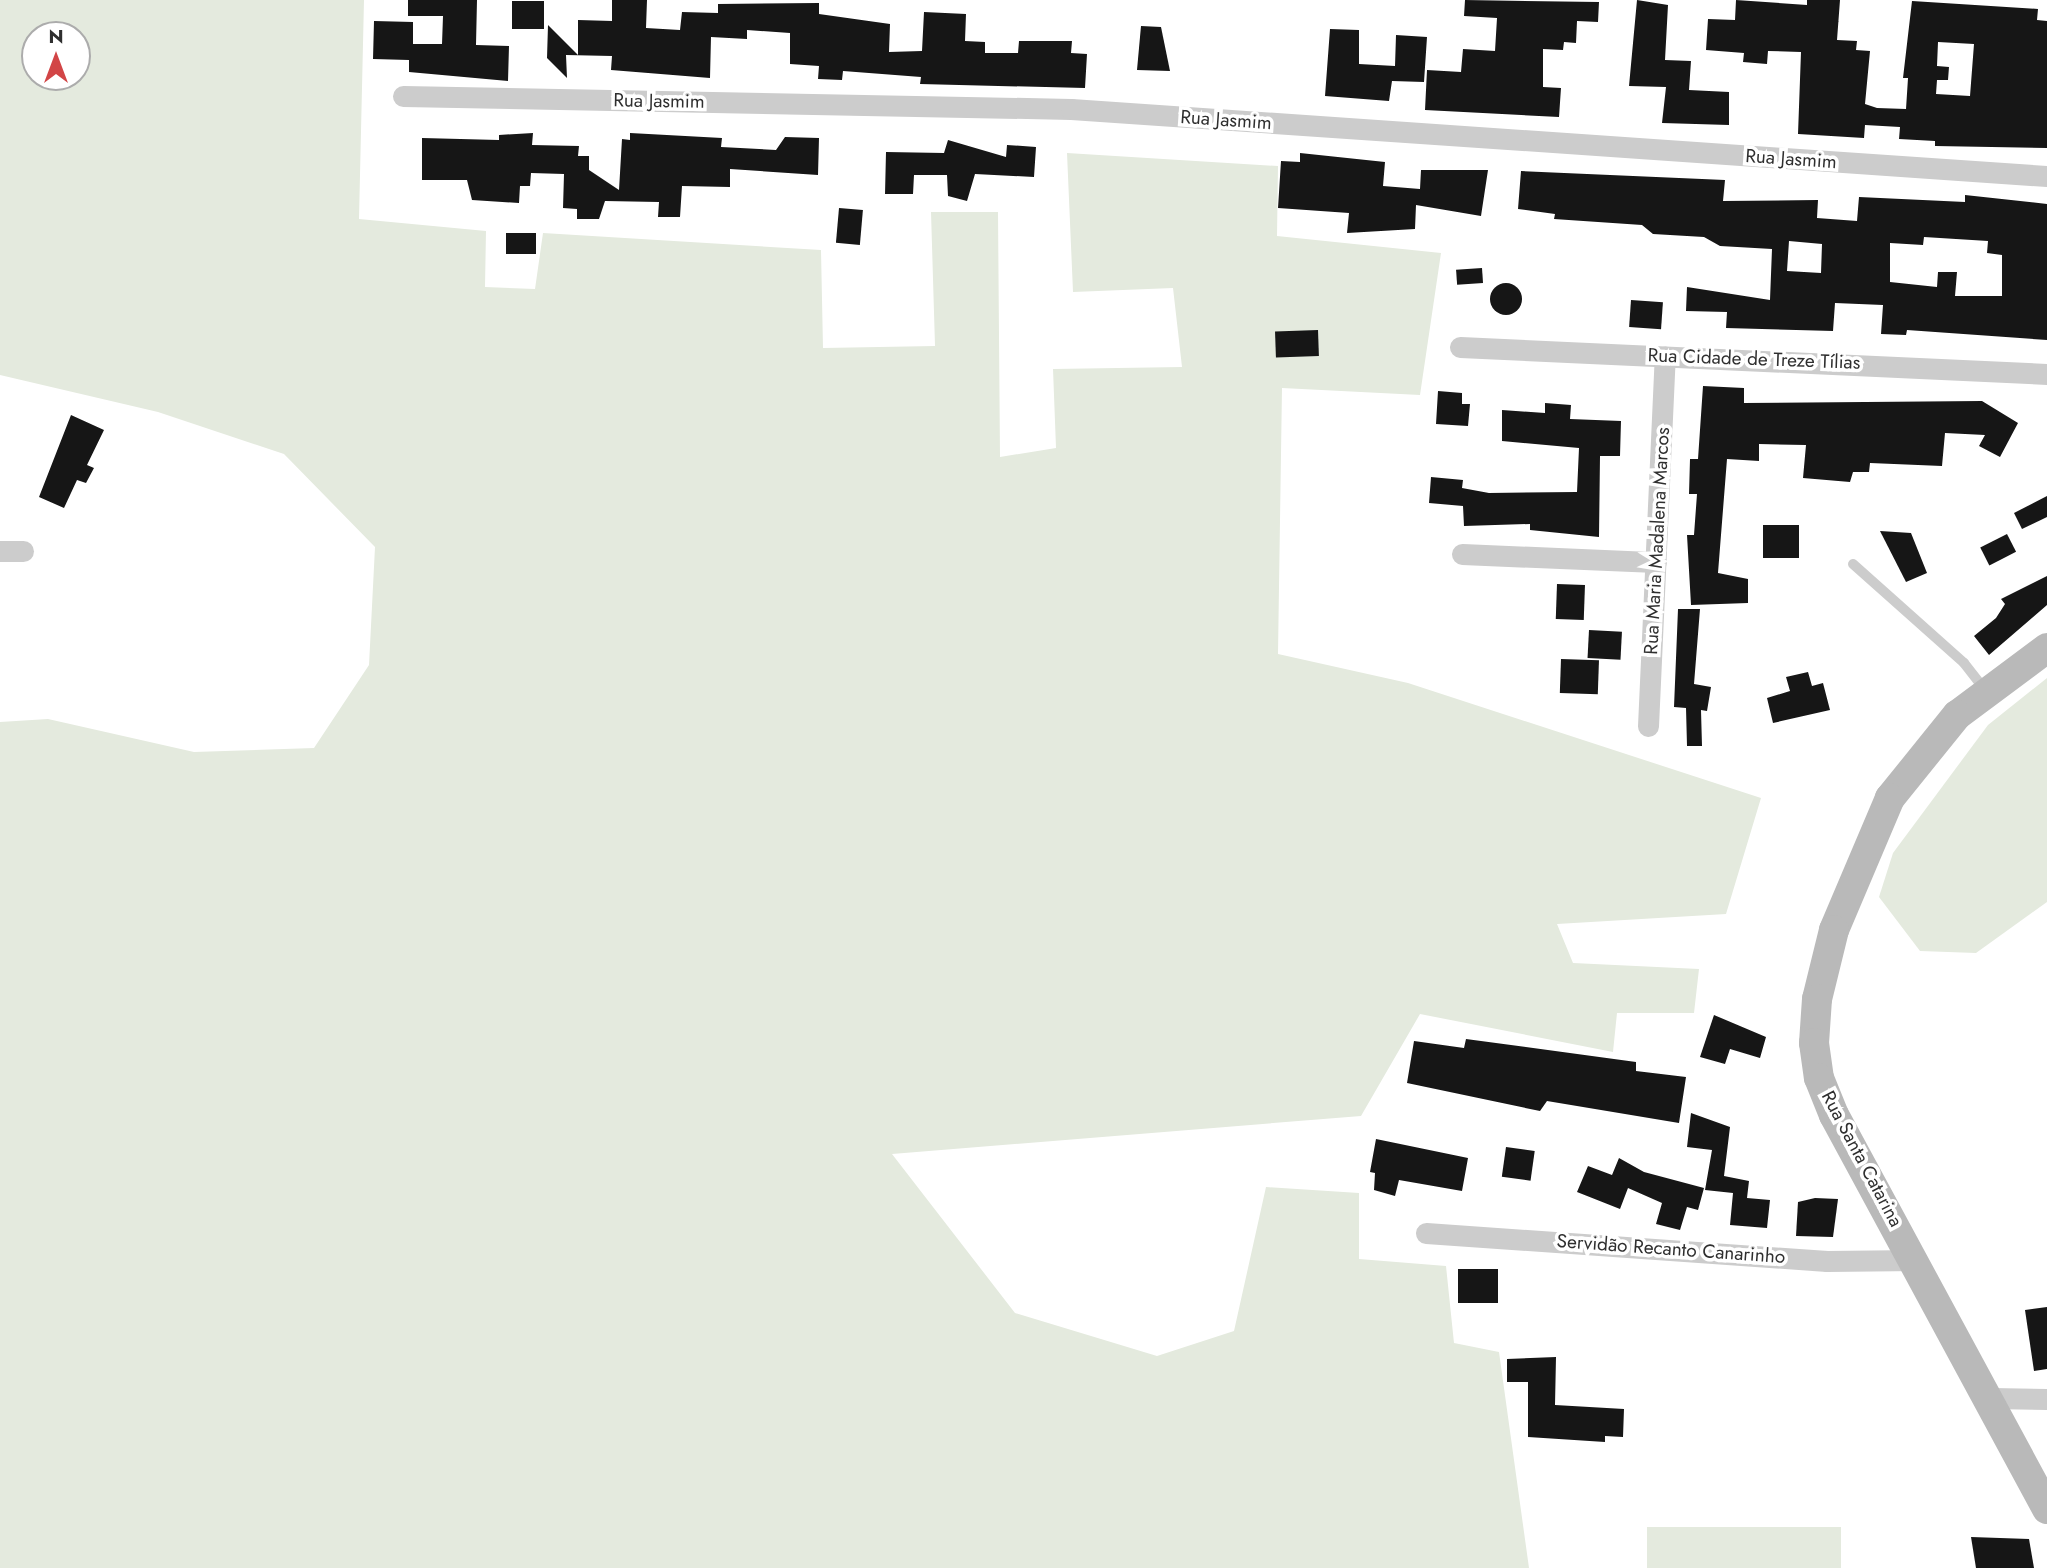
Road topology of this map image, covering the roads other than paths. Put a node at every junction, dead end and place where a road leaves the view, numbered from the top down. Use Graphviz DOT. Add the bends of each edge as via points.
graph roads {
  1 [pos="403,96"];
  2 [pos="2047,176"];
  3 [pos="1460,347"];
  4 [pos="1665,356"];
  5 [pos="2047,374"];
  6 [pos="0,551"];
  7 [pos="23,551"];
  8 [pos="1462,554"];
  9 [pos="1656,562"];
  10 [pos="1853,564"];
  11 [pos="2047,648"];
  12 [pos="1986,691"];
  13 [pos="1648,726"];
  14 [pos="1426,1233"];
  15 [pos="1917,1260"];
  16 [pos="1992,1398"];
  17 [pos="2047,1399"];
  18 [pos="2047,1509"];
  1 -- 2 [label="street, Rua Jasmim" via="1070,109"];
  3 -- 4 [label="street, Rua Cidade de Treze Tílias"];
  4 -- 5 [label="street, Rua Cidade de Treze Tílias"];
  4 -- 9 [label="street, Rua Maria Madalena Marcos"];
  6 -- 7 [label="street"];
  8 -- 9 [label="street"];
  9 -- 13 [label="street, Rua Maria Madalena Marcos"];
  10 -- 12 [label="lane" via="1964,663"];
  11 -- 12 [label="main road, Rua Santa Catarina"];
  12 -- 15 [label="main road, Rua Santa Catarina" via="1928,747 1890,798 1856,869 1817,999 1819,1077"];
  14 -- 15 [label="street, Servidão Recanto Canarinho" via="1827,1261"];
  15 -- 16 [label="main road, Rua Santa Catarina"];
  16 -- 17 [label="street"];
  16 -- 18 [label="main road, Rua Santa Catarina"];
}
